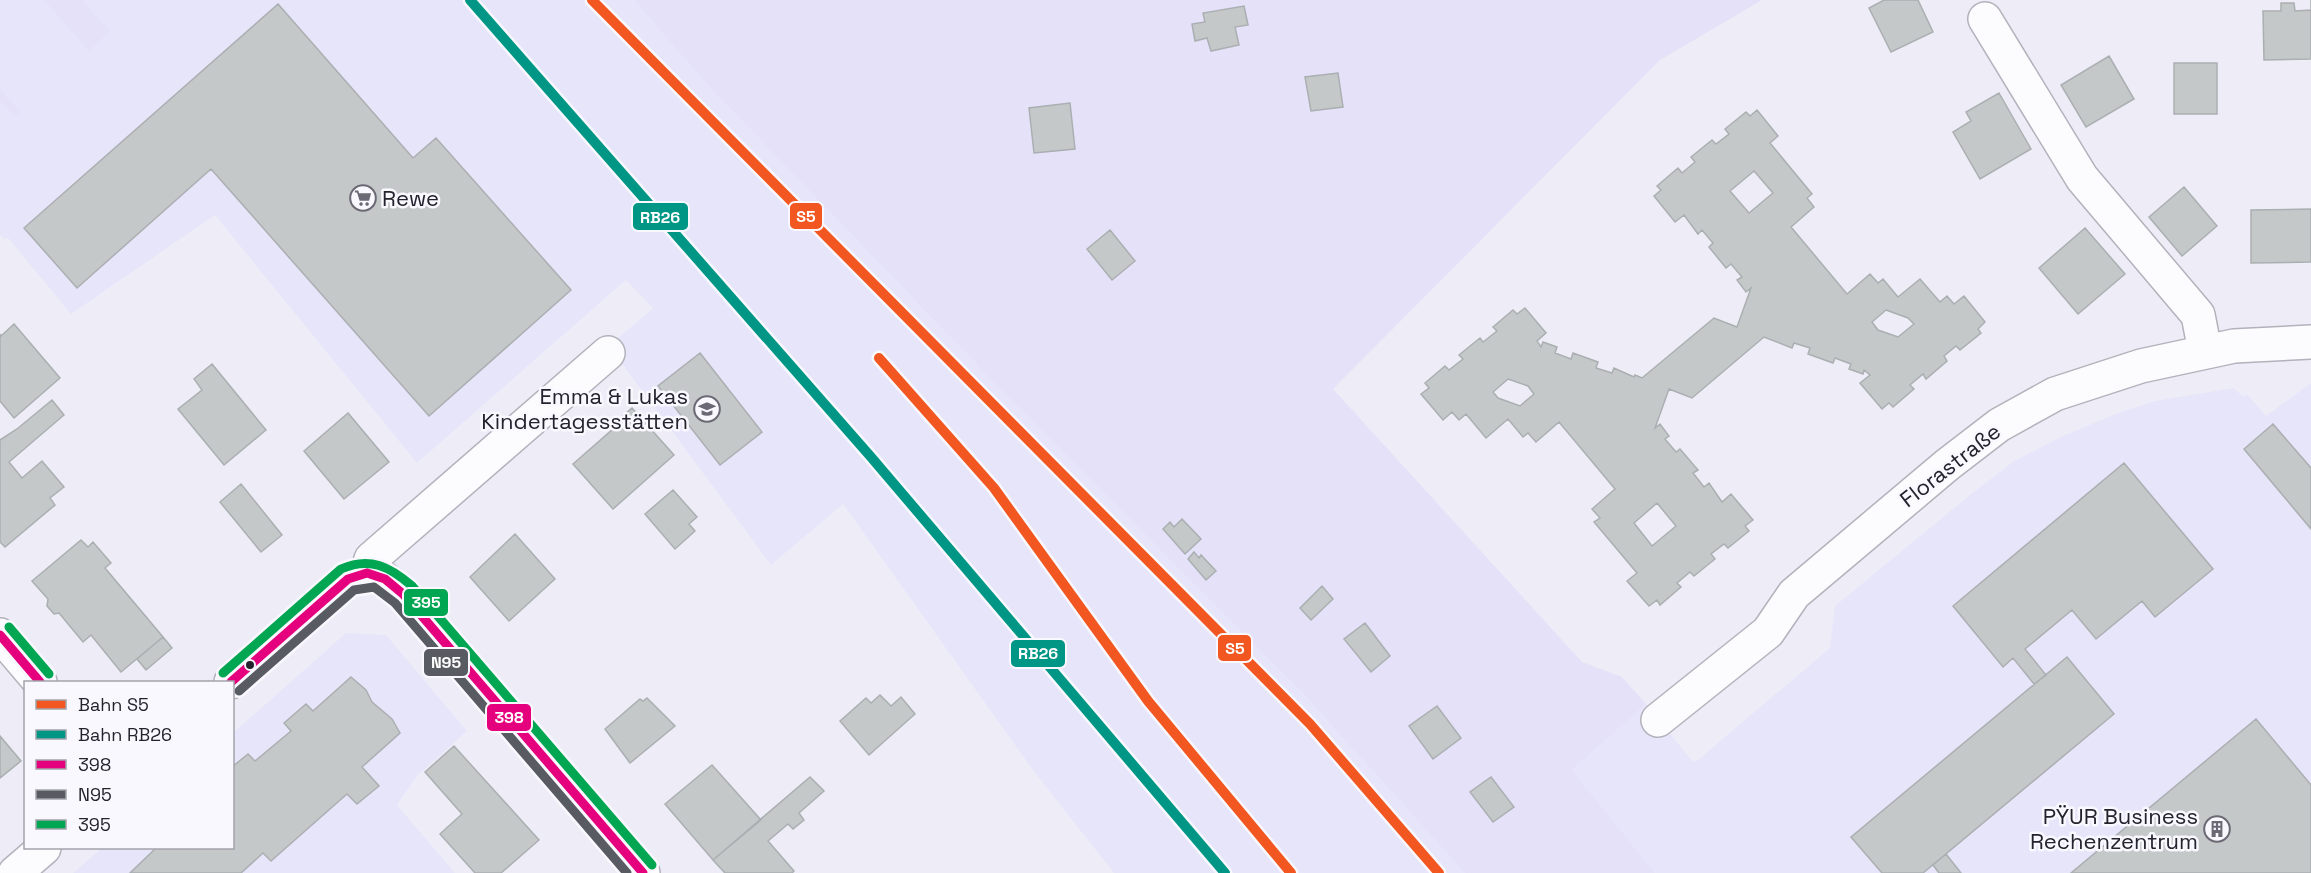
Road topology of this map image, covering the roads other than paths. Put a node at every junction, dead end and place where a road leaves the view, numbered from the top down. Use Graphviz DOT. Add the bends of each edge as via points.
graph roads {
  1 [pos="1985,19"];
  2 [pos="2311,342"];
  3 [pos="2205,351"];
  4 [pos="608,353"];
  5 [pos="367,573"];
  6 [pos="0,635"];
  7 [pos="39,681"];
  8 [pos="232,681"];
  9 [pos="1658,720"];
  10 [pos="43,849"];
  11 [pos="15,873"];
  12 [pos="643,873"];
  1 -- 3 [label="street" via="2082,178 2198,315"];
  2 -- 3 [label="street, Florastraße"];
  3 -- 9 [label="street, Florastraße" via="2141,366 2055,394 1999,425 1794,594 1768,632"];
  4 -- 5 [label="street" via="371,558"];
  5 -- 8 [label="street" via="348,579"];
  5 -- 12 [label="street" via="385,579 403,594"];
  6 -- 7 [label="street"];
  10 -- 11 [label="street"];
}
